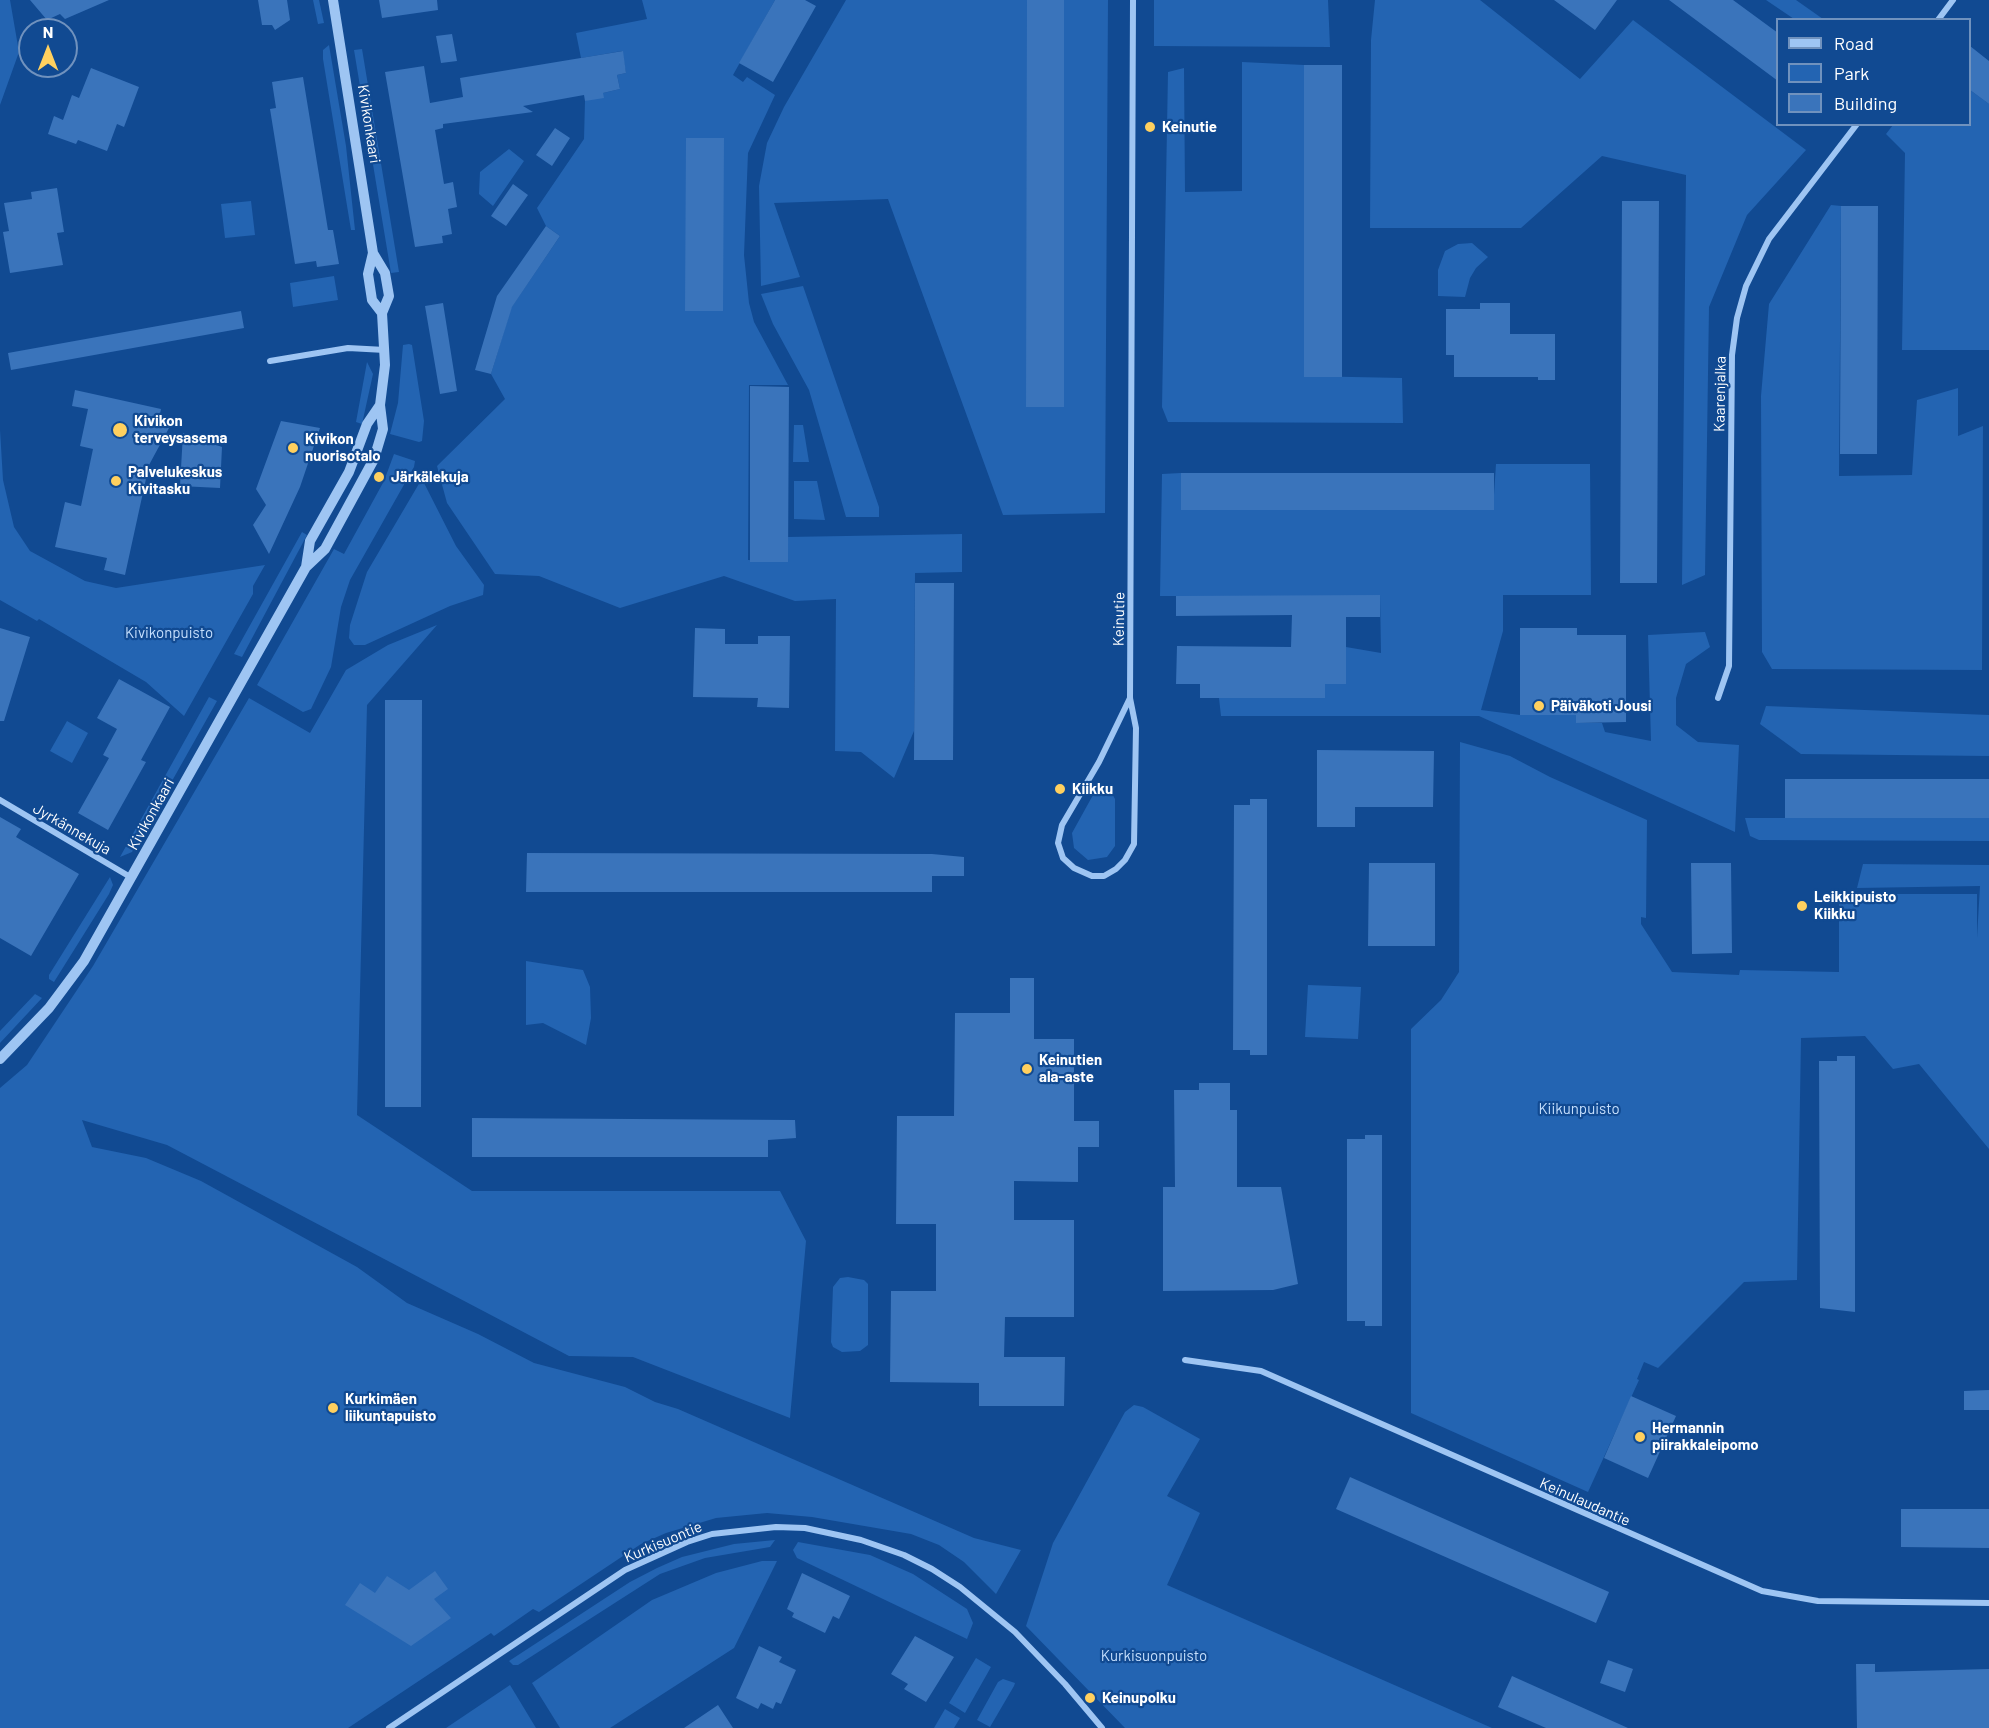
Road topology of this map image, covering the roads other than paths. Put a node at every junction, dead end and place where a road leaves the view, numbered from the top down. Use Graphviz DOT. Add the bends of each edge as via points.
graph roads {
  1 [pos="333,0"];
  2 [pos="1133,0"];
  3 [pos="1953,0"];
  4 [pos="1940,18"];
  5 [pos="1855,126"];
  6 [pos="373,253"];
  7 [pos="382,313"];
  8 [pos="385,350"];
  9 [pos="270,361"];
  10 [pos="380,405"];
  11 [pos="306,567"];
  12 [pos="1130,698"];
  13 [pos="1718,698"];
  14 [pos="0,800"];
  15 [pos="132,878"];
  16 [pos="0,1059"];
  17 [pos="1185,1360"];
  18 [pos="1989,1603"];
  19 [pos="389,1728"];
  20 [pos="1102,1728"];
  1 -- 6 [label="street, Kivikonkaari"];
  2 -- 12 [label="street, Keinutie"];
  3 -- 4 [label="street"];
  5 -- 13 [label="street, Kaarenjalka" via="1769,239 1746,286 1737,318 1732,355 1730,666"];
  6 -- 7 [label="street, Kivikonkaari" via="368,274 372,300"];
  6 -- 7 [label="street, Kivikonkaari" via="385,273 389,296"];
  7 -- 8 [label="street, Kivikonkaari"];
  8 -- 9 [label="street" via="348,348"];
  8 -- 10 [label="street, Kivikonkaari"];
  10 -- 11 [label="street, Kivikonkaari" via="367,423 349,472 310,541"];
  10 -- 11 [label="street, Kivikonkaari" via="383,429 374,459 325,549"];
  11 -- 15 [label="street, Kivikonkaari"];
  12 -- 12 [label="street, Keinutie" via="1062,825 1058,843 1063,858 1092,876 1104,876 1116,869 1134,844 1136,728"];
  14 -- 15 [label="street, Jyrkännekuja"];
  15 -- 16 [label="street, Kivikonkaari" via="78,970 49,1008"];
  17 -- 18 [label="street, Keinulaudantie" via="1261,1371 1762,1591 1818,1601"];
  19 -- 20 [label="street, Kurkisuontie" via="625,1570 712,1534 776,1527 805,1528 861,1540 932,1569 1015,1632"];
}
